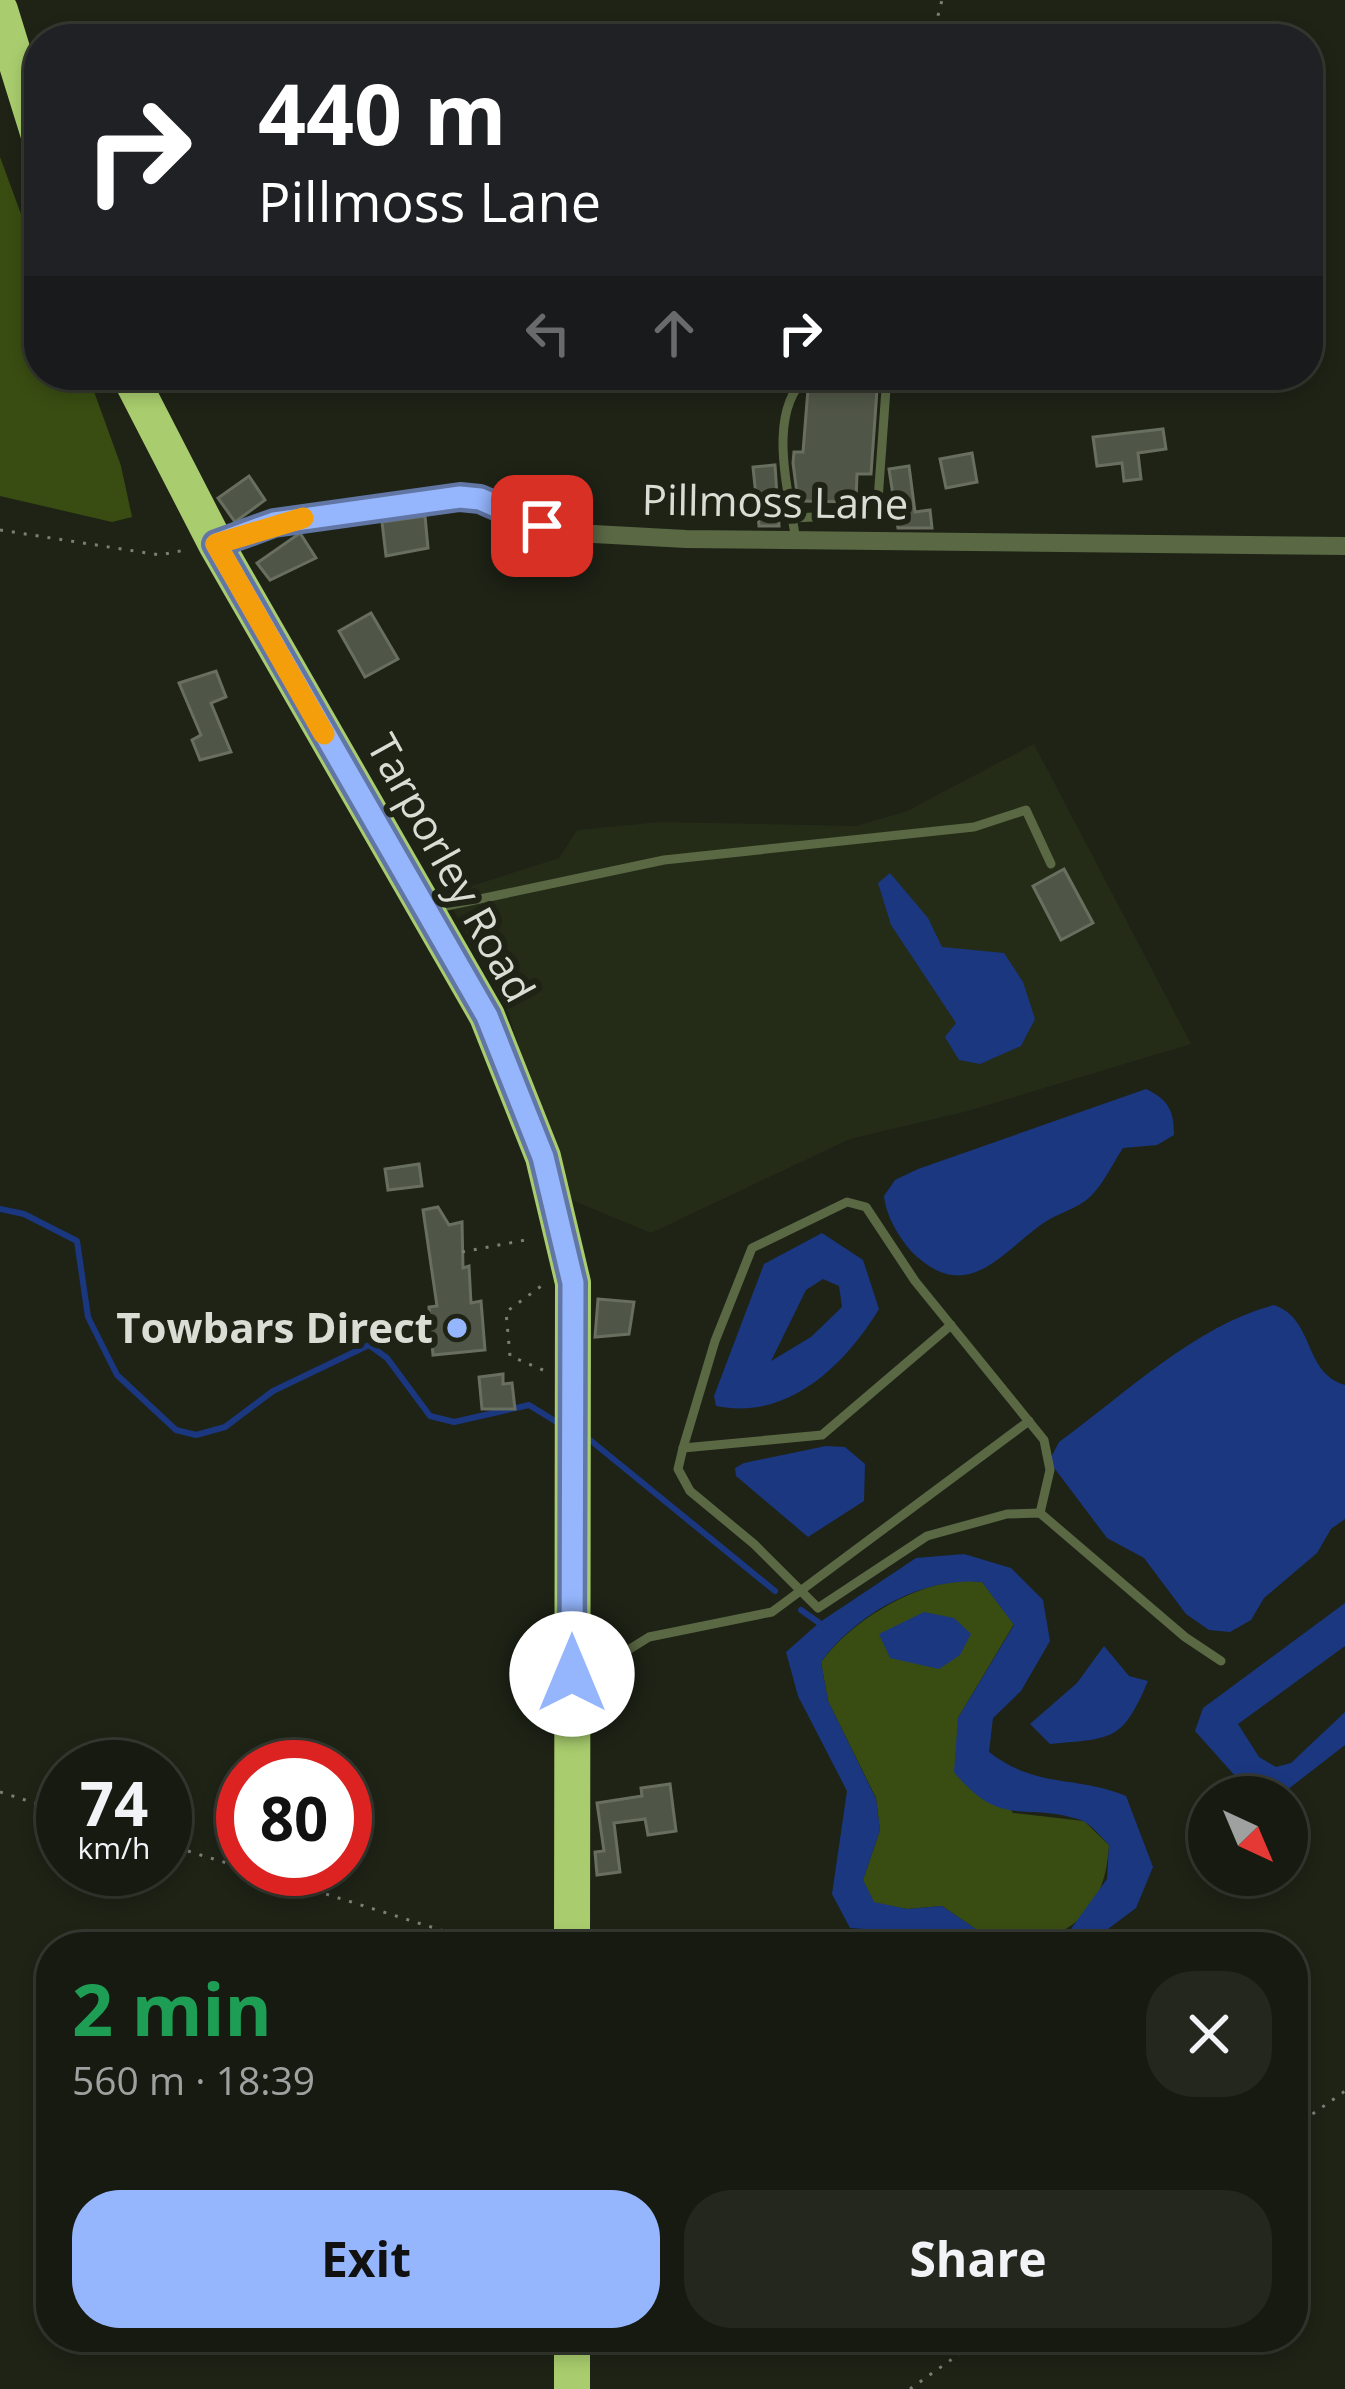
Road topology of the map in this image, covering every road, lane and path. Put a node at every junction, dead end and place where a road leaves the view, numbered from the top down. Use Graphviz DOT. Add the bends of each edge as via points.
graph roads {
  1 [pos="0,10"];
  2 [pos="24,88"];
  3 [pos="137,390"];
  4 [pos="797,390"];
  5 [pos="886,390"];
  6 [pos="877,514"];
  7 [pos="793,518"];
  8 [pos="0,530"];
  9 [pos="796,541"];
  10 [pos="882,542"];
  11 [pos="216,544"];
  12 [pos="1345,546"];
  13 [pos="1051,864"];
  14 [pos="426,910"];
  15 [pos="565,1250"];
  16 [pos="462,1252"];
  17 [pos="951,1325"];
  18 [pos="572,1382"];
  19 [pos="1029,1421"];
  20 [pos="683,1448"];
  21 [pos="1040,1513"];
  22 [pos="800,1593"];
  23 [pos="1221,1661"];
  24 [pos="572,1674"];
  25 [pos="0,1792"];
  26 [pos="36,1803"];
  27 [pos="331,1896"];
  28 [pos="446,1932"];
  29 [pos="572,1932"];
  30 [pos="1345,2091"];
  31 [pos="1308,2117"];
  32 [pos="572,2352"];
  33 [pos="962,2352"];
  34 [pos="572,2389"];
  35 [pos="910,2389"];
  1 -- 2 [label="highway"];
  3 -- 11 [label="highway, Tarporley Road"];
  4 -- 7 [label="lane" via="787,403 784,444"];
  5 -- 6 [label="lane"];
  6 -- 7 [label="lane"];
  6 -- 10 [label="lane"];
  7 -- 9 [label="lane"];
  8 -- 11 [label="path" via="160,555"];
  9 -- 10 [label="street, Pillmoss Lane"];
  9 -- 11 [label="street, Pillmoss Lane" via="575,532 460,497 274,523"];
  10 -- 12 [label="street, Pillmoss Lane"];
  11 -- 14 [label="highway, Tarporley Road"];
  13 -- 14 [label="lane" via="1026,810 974,827 664,860"];
  14 -- 15 [label="highway, Tarporley Road" via="487,1016 543,1157"];
  15 -- 16 [label="path"];
  15 -- 18 [label="highway, Tarporley Road"];
  15 -- 18 [label="path" via="506,1312 509,1356"];
  17 -- 19 [label="lane"];
  17 -- 20 [label="lane" via="821,1435"];
  17 -- 20 [label="lane" via="866,1207 847,1202 752,1248"];
  18 -- 24 [label="highway, Tarporley Road"];
  19 -- 21 [label="lane" via="1050,1470"];
  19 -- 22 [label="lane"];
  20 -- 22 [label="lane" via="678,1469 690,1491"];
  21 -- 22 [label="lane" via="927,1536 818,1608"];
  21 -- 23 [label="lane"];
  22 -- 24 [label="lane" via="772,1612 649,1637"];
  24 -- 29 [label="highway, Tarporley Road"];
  25 -- 26 [label="path"];
  27 -- 28 [label="path"];
  30 -- 31 [label="path"];
  32 -- 34 [label="highway"];
  33 -- 35 [label="path"];
}
